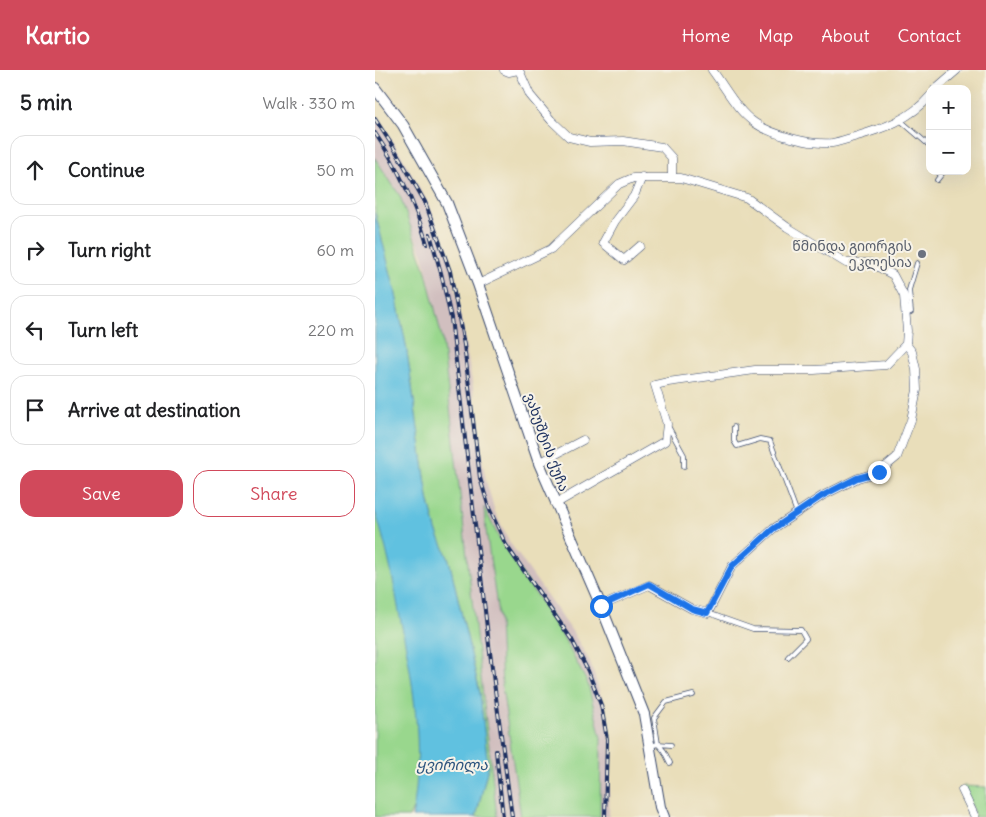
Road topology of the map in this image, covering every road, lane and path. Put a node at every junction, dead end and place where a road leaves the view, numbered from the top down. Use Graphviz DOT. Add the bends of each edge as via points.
graph roads {
  1 [pos="504,70"];
  2 [pos="519,70"];
  3 [pos="712,70"];
  4 [pos="957,70"];
  5 [pos="940,85"];
  6 [pos="375,88"];
  7 [pos="926,100"];
  8 [pos="900,120"];
  9 [pos="926,143"];
  10 [pos="941,175"];
  11 [pos="642,177"];
  12 [pos="672,177"];
  13 [pos="937,180"];
  14 [pos="640,246"];
  15 [pos="917,263"];
  16 [pos="478,284"];
  17 [pos="906,314"];
  18 [pos="906,344"];
  19 [pos="667,424"];
  20 [pos="734,427"];
  21 [pos="583,440"];
  22 [pos="539,463"];
  23 [pos="684,466"];
  24 [pos="555,504"];
  25 [pos="797,513"];
  26 [pos="601,606"];
  27 [pos="707,613"];
  28 [pos="788,657"];
  29 [pos="693,695"];
  30 [pos="654,745"];
  31 [pos="671,745"];
  32 [pos="670,763"];
  33 [pos="963,790"];
  34 [pos="664,817"];
  35 [pos="975,817"];
  1 -- 2 [label="street"];
  2 -- 12 [label="street" via="530,95 569,137 590,142 623,141 663,147 672,158"];
  3 -- 8 [label="street" via="756,124 796,139 833,143 874,132"];
  4 -- 5 [label="street"];
  6 -- 16 [label="street, ვახუშტის ქუჩა" via="403,125 447,203"];
  7 -- 8 [label="street"];
  8 -- 9 [label="lane"];
  10 -- 13 [label="lane"];
  11 -- 12 [label="street"];
  11 -- 14 [label="street" via="634,196 603,243 624,260"];
  11 -- 16 [label="street" via="619,184 551,250"];
  12 -- 17 [label="street" via="747,198 833,257 846,263 871,263 893,275 904,296"];
  15 -- 17 [label="lane" via="909,290 911,312"];
  16 -- 22 [label="street, ვახუშტის ქუჩა"];
  17 -- 18 [label="street"];
  18 -- 19 [label="street" via="886,365 755,370 655,385"];
  18 -- 25 [label="street" via="917,369 917,390 911,420 897,456 879,472 857,478"];
  19 -- 23 [label="lane" via="684,455"];
  19 -- 24 [label="street" via="665,441"];
  20 -- 25 [label="lane" via="737,446 760,439 770,441"];
  21 -- 22 [label="street"];
  22 -- 24 [label="street, ვახუშტის ქუჩა"];
  24 -- 26 [label="street, ვახუშტის ქუჩა"];
  25 -- 27 [label="street" via="773,529 732,566"];
  26 -- 27 [label="street" via="649,584 692,609"];
  26 -- 30 [label="street, ვახუშტის ქუჩა"];
  27 -- 28 [label="lane" via="753,629 801,630 806,639"];
  29 -- 30 [label="lane" via="666,702 654,718"];
  30 -- 31 [label="lane"];
  30 -- 32 [label="lane" via="664,751"];
  30 -- 34 [label="street, ვახუშტის ქუჩა" via="660,807"];
  33 -- 35 [label="street"];
}
